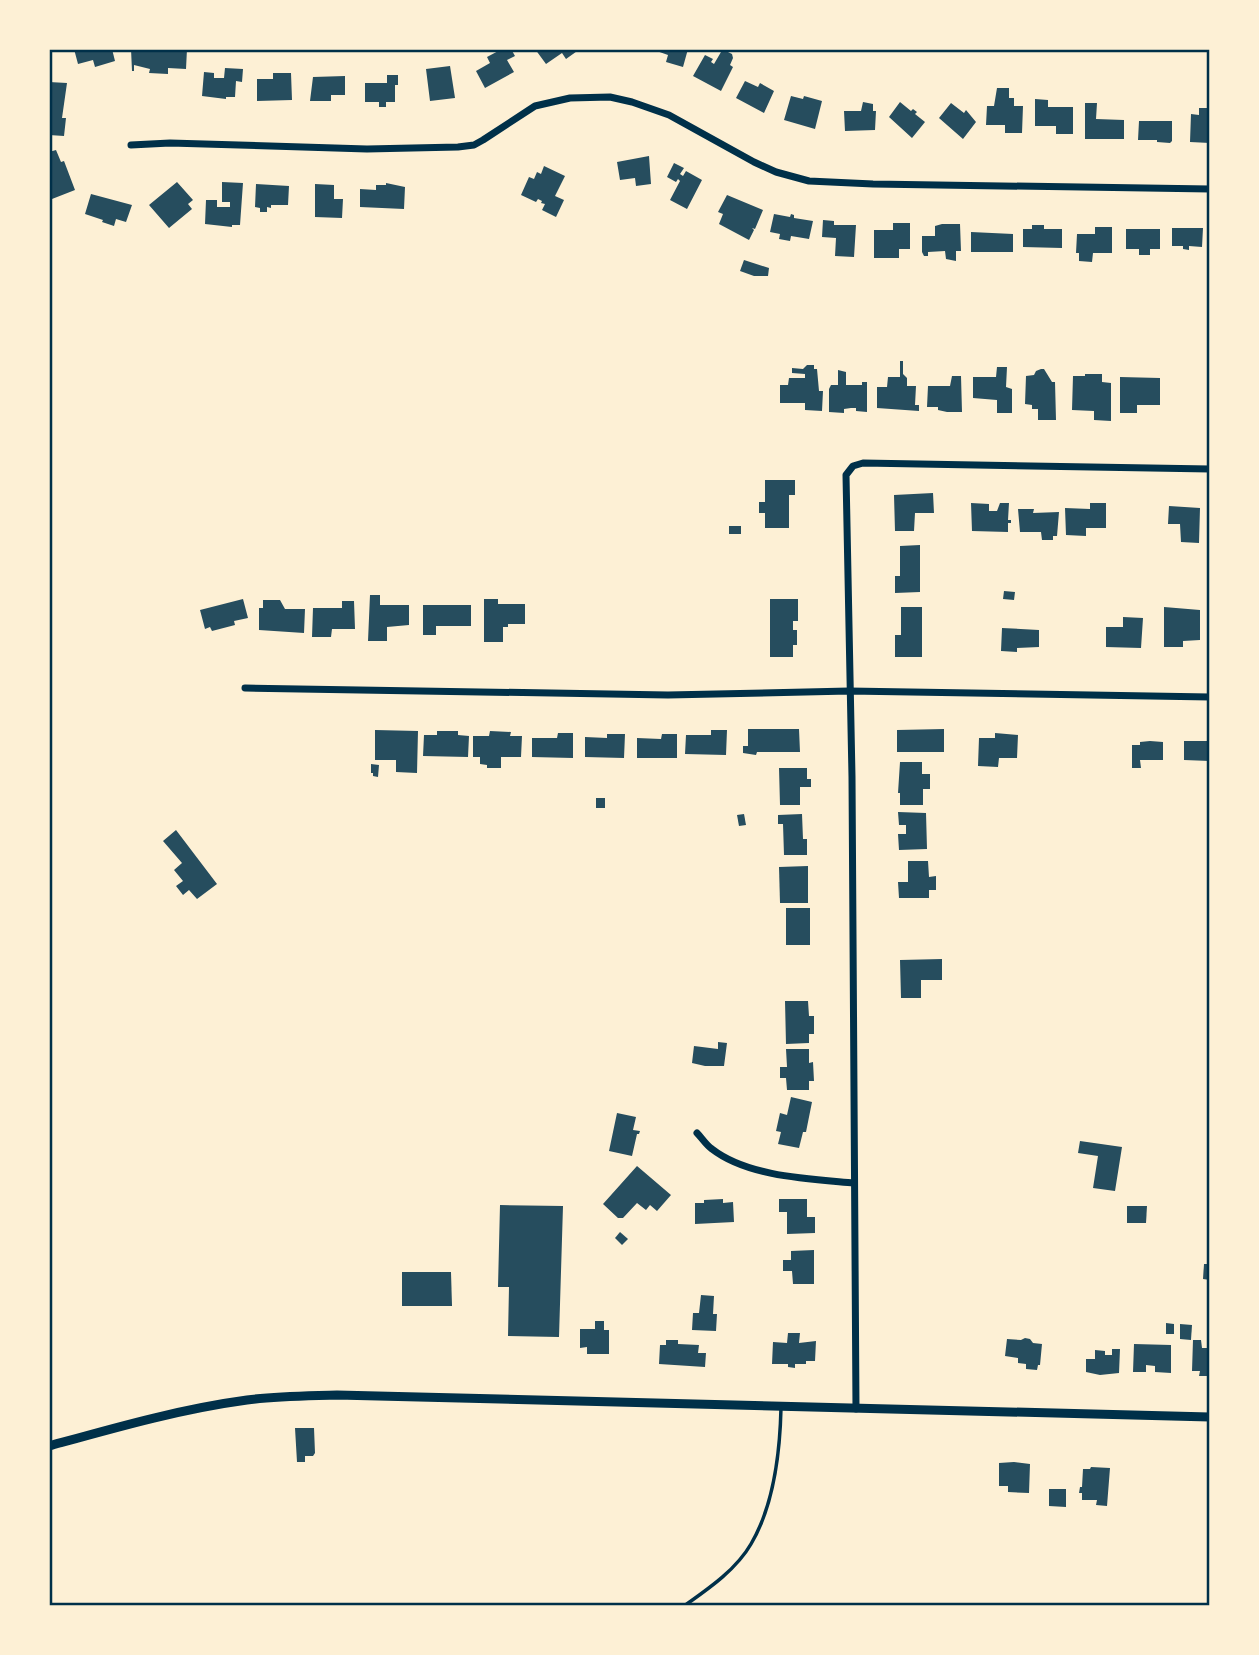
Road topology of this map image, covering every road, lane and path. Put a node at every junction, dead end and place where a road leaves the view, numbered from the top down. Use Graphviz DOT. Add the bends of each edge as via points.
graph roads {
  1 [pos="131,145"];
  2 [pos="1210,189"];
  3 [pos="1210,470"];
  4 [pos="245,688"];
  5 [pos="849,691"];
  6 [pos="1210,697"];
  7 [pos="697,1133"];
  8 [pos="854,1183"];
  9 [pos="781,1407"];
  10 [pos="856,1409"];
  11 [pos="1210,1417"];
  12 [pos="49,1446"];
  13 [pos="684,1606"];
  1 -- 2 [label="street" via="458,147 474,145 535,106 570,98 610,97 669,115 754,162 809,181"];
  3 -- 5 [label="street" via="853,466 846,475"];
  4 -- 5 [label="street" via="668,695"];
  5 -- 6 [label="street"];
  5 -- 8 [label="street"];
  7 -- 8 [label="street" via="711,1149 753,1169"];
  8 -- 10 [label="street"];
  9 -- 10 [label="street"];
  9 -- 12 [label="street" via="337,1395 250,1399"];
  9 -- 13 [label="lane" via="775,1471 763,1518 750,1545 718,1582"];
  10 -- 11 [label="street"];
}
